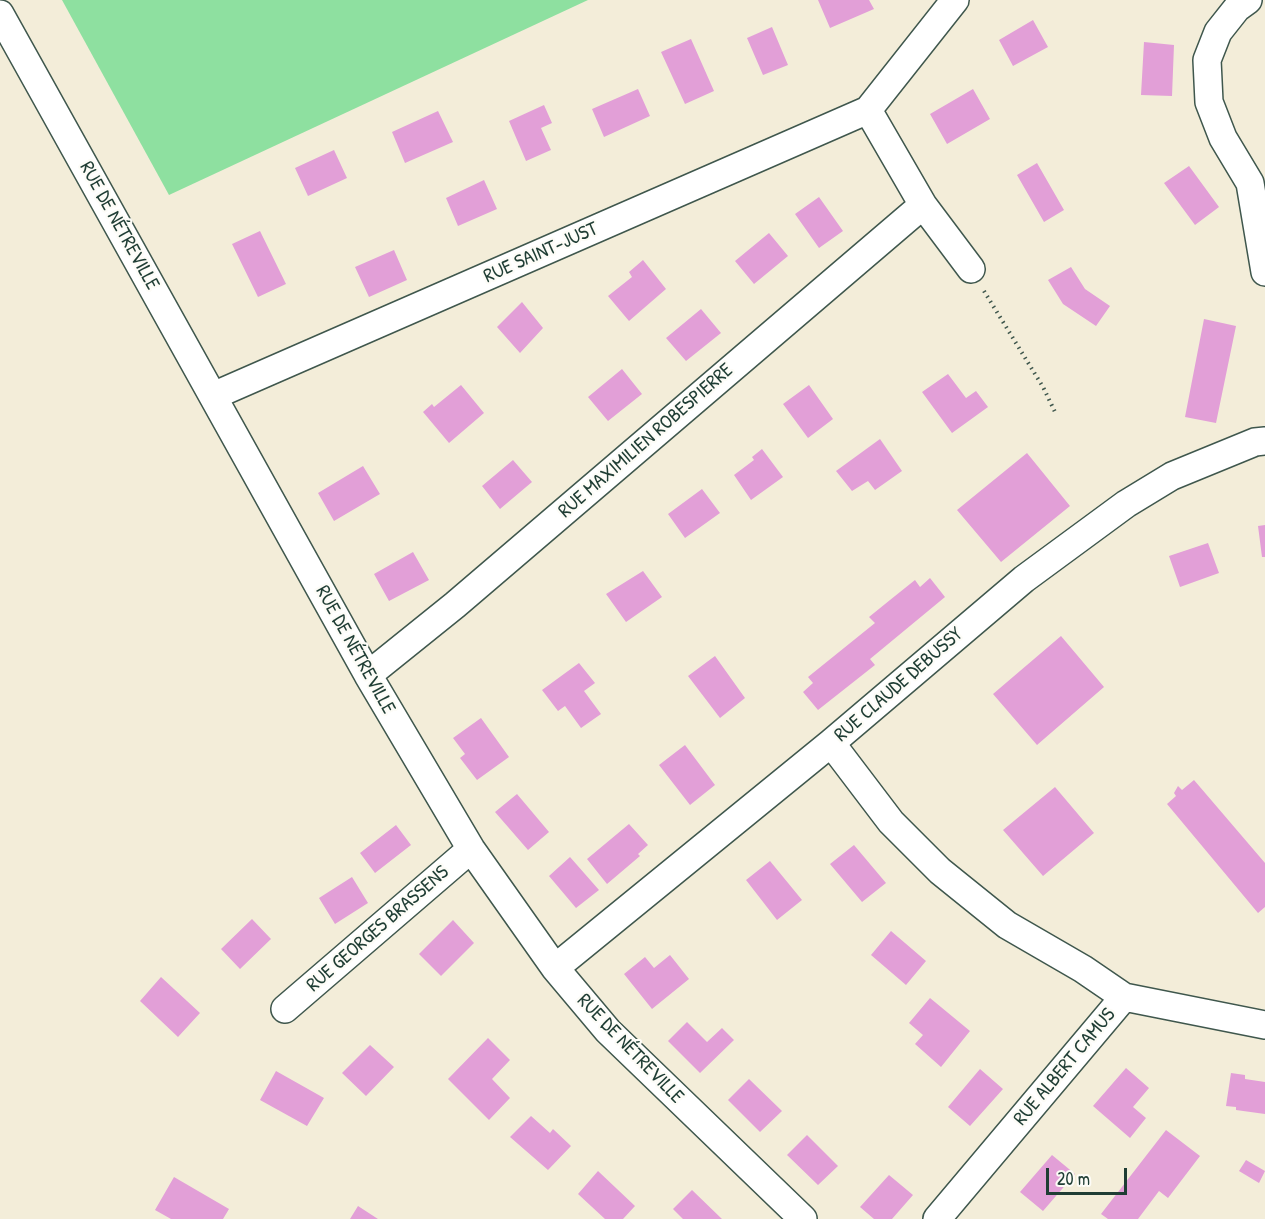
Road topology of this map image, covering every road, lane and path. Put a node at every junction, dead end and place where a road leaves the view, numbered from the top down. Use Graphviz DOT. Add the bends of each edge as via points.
graph roads {
  1 [pos="955,0"];
  2 [pos="1248,0"];
  3 [pos="0,14"];
  4 [pos="868,110"];
  5 [pos="923,205"];
  6 [pos="971,269"];
  7 [pos="1265,272"];
  8 [pos="213,396"];
  9 [pos="1056,414"];
  10 [pos="1265,441"];
  11 [pos="368,675"];
  12 [pos="831,743"];
  13 [pos="471,849"];
  14 [pos="555,968"];
  15 [pos="1124,997"];
  16 [pos="285,1009"];
  17 [pos="1265,1025"];
  18 [pos="803,1219"];
  19 [pos="937,1219"];
  1 -- 4 [label="street"];
  2 -- 7 [label="street" via="1218,32 1207,60 1209,102 1250,183"];
  3 -- 8 [label="street, RUE DE NÉTREVILLE"];
  4 -- 5 [label="street"];
  4 -- 8 [label="street, RUE SAINT-JUST"];
  5 -- 6 [label="street"];
  5 -- 11 [label="street, RUE MAXIMILIEN ROBESPIERRE"];
  6 -- 9 [label="path"];
  8 -- 11 [label="street, RUE DE NÉTREVILLE"];
  10 -- 12 [label="street, RUE CLAUDE DEBUSSY" via="1172,476 1126,504 1024,579"];
  11 -- 13 [label="street, RUE DE NÉTREVILLE"];
  12 -- 14 [label="street, RUE CLAUDE DEBUSSY"];
  12 -- 15 [label="street" via="891,822 940,872 1007,925"];
  13 -- 14 [label="street, RUE DE NÉTREVILLE"];
  13 -- 16 [label="street, RUE GEORGES BRASSENS"];
  14 -- 18 [label="street, RUE DE NÉTREVILLE" via="608,1031"];
  15 -- 17 [label="street, RUE ALBERT CAMUS"];
  15 -- 19 [label="street, RUE ALBERT CAMUS"];
}
